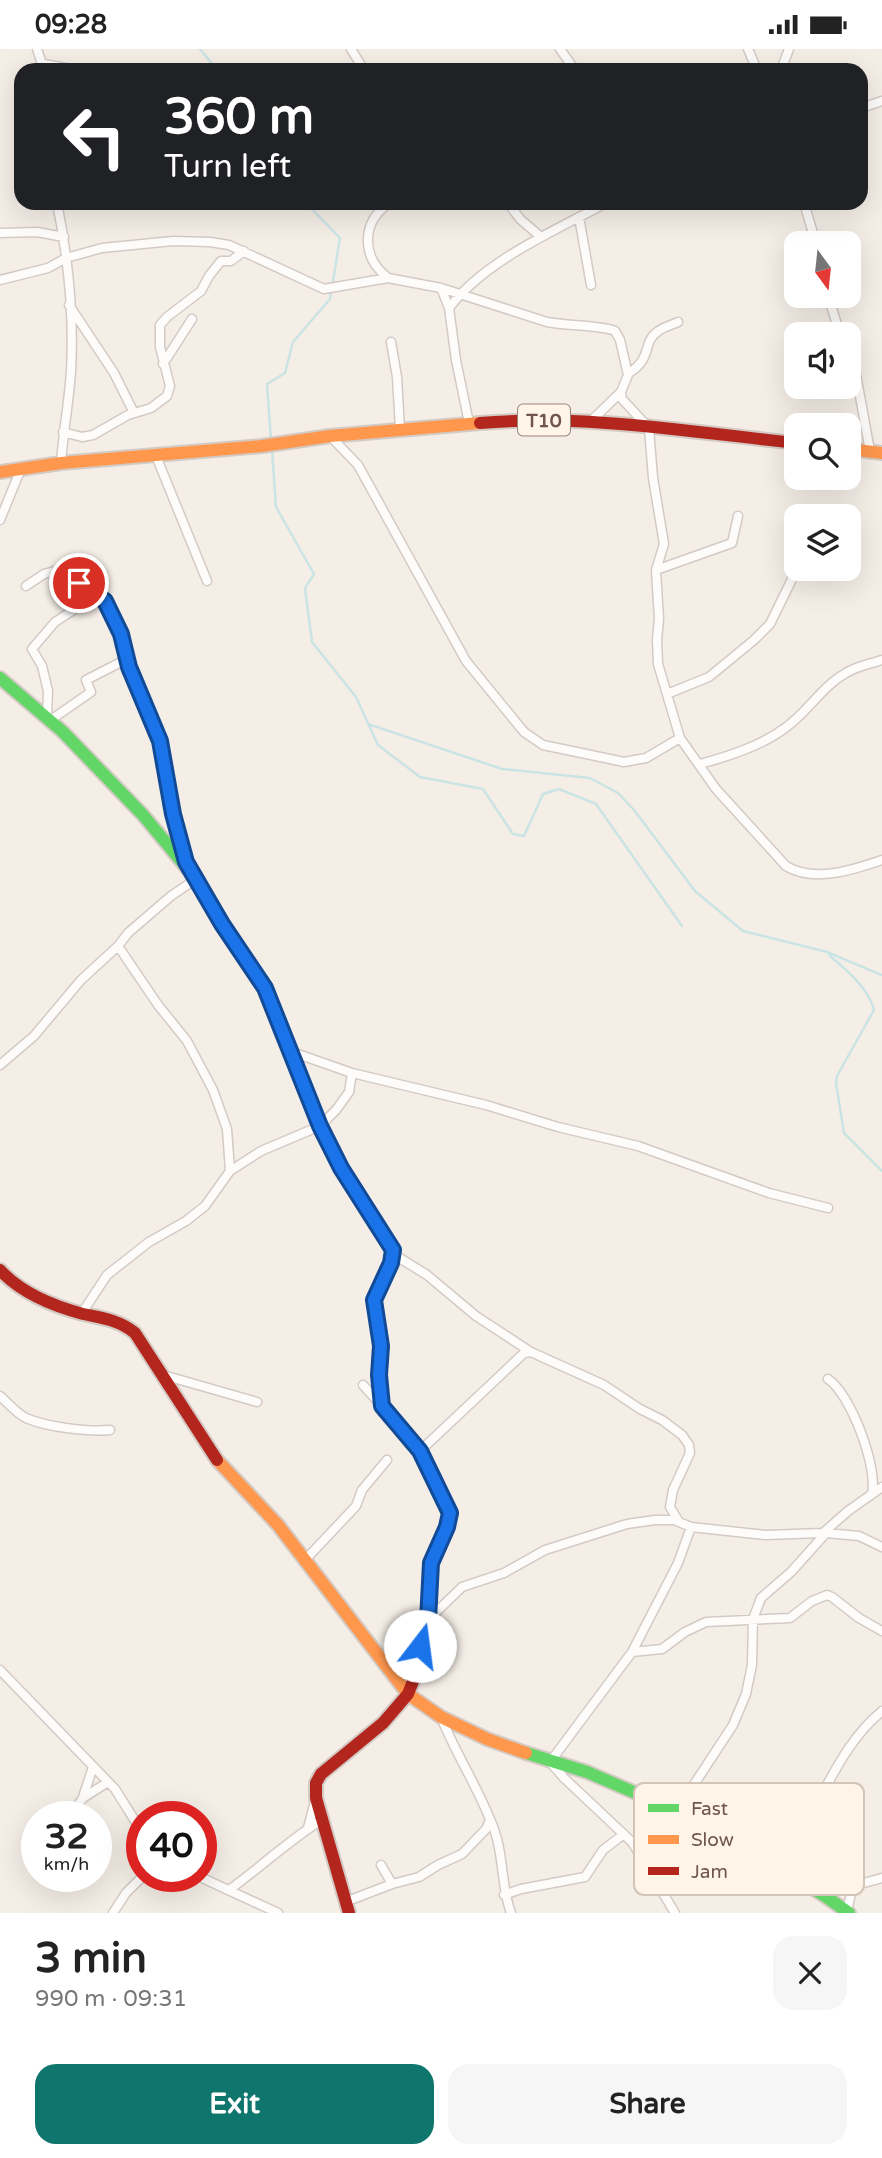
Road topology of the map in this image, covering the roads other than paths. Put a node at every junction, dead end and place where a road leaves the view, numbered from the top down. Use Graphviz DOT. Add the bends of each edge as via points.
graph roads {
  1 [pos="58,210"];
  2 [pos="381,210"];
  3 [pos="513,210"];
  4 [pos="593,210"];
  5 [pos="806,210"];
  6 [pos="579,218"];
  7 [pos="812,231"];
  8 [pos="0,233"];
  9 [pos="64,237"];
  10 [pos="541,237"];
  11 [pos="244,251"];
  12 [pos="65,258"];
  13 [pos="388,278"];
  14 [pos="0,280"];
  15 [pos="591,285"];
  16 [pos="441,288"];
  17 [pos="462,294"];
  18 [pos="69,306"];
  19 [pos="449,308"];
  20 [pos="192,319"];
  21 [pos="678,322"];
  22 [pos="391,342"];
  23 [pos="163,364"];
  24 [pos="629,373"];
  25 [pos="621,392"];
  26 [pos="861,393"];
  27 [pos="134,413"];
  28 [pos="592,421"];
  29 [pos="469,423"];
  30 [pos="649,428"];
  31 [pos="400,429"];
  32 [pos="64,432"];
  33 [pos="330,436"];
  34 [pos="784,442"];
  35 [pos="876,452"];
  36 [pos="156,456"];
  37 [pos="61,463"];
  38 [pos="20,471"];
  39 [pos="0,473"];
  40 [pos="738,516"];
  41 [pos="0,520"];
  42 [pos="656,570"];
  43 [pos="791,581"];
  44 [pos="206,582"];
  45 [pos="26,586"];
  46 [pos="91,593"];
  47 [pos="127,659"];
  48 [pos="882,660"];
  49 [pos="0,678"];
  50 [pos="667,694"];
  51 [pos="50,720"];
  52 [pos="680,738"];
  53 [pos="700,764"];
  54 [pos="882,860"];
  55 [pos="197,879"];
  56 [pos="118,946"];
  57 [pos="292,1052"];
  58 [pos="0,1065"];
  59 [pos="352,1073"];
  60 [pos="320,1126"];
  61 [pos="230,1171"];
  62 [pos="828,1208"];
  63 [pos="393,1254"];
  64 [pos="0,1270"];
  65 [pos="82,1313"];
  66 [pos="531,1352"];
  67 [pos="163,1375"];
  68 [pos="828,1379"];
  69 [pos="363,1385"];
  70 [pos="0,1396"];
  71 [pos="257,1402"];
  72 [pos="382,1406"];
  73 [pos="110,1430"];
  74 [pos="420,1451"];
  75 [pos="387,1460"];
  76 [pos="882,1487"];
  77 [pos="872,1493"];
  78 [pos="679,1522"];
  79 [pos="691,1527"];
  80 [pos="825,1533"];
  81 [pos="882,1547"];
  82 [pos="306,1559"];
  83 [pos="753,1619"];
  84 [pos="428,1620"];
  85 [pos="882,1632"];
  86 [pos="632,1652"];
  87 [pos="0,1670"];
  88 [pos="408,1694"];
  89 [pos="882,1711"];
  90 [pos="441,1717"];
  91 [pos="550,1762"];
  92 [pos="93,1767"];
  93 [pos="108,1782"];
  94 [pos="695,1783"];
  95 [pos="826,1783"];
  96 [pos="634,1793"];
  97 [pos="83,1798"];
  98 [pos="316,1798"];
  99 [pos="81,1801"];
  100 [pos="126,1806"];
  101 [pos="323,1819"];
  102 [pos="490,1820"];
  103 [pos="308,1828"];
  104 [pos="624,1834"];
  105 [pos="634,1845"];
  106 [pos="381,1864"];
  107 [pos="882,1878"];
  108 [pos="864,1882"];
  109 [pos="392,1884"];
  110 [pos="217,1885"];
  111 [pos="229,1891"];
  112 [pos="127,1892"];
  113 [pos="504,1895"];
  114 [pos="664,1895"];
  115 [pos="823,1895"];
  116 [pos="347,1907"];
  117 [pos="848,1912"];
  118 [pos="113,1913"];
  119 [pos="278,1913"];
  120 [pos="511,1913"];
  121 [pos="675,1913"];
  1 -- 9 [label="street"];
  2 -- 13 [label="street" via="368,245 373,261"];
  3 -- 10 [label="street"];
  4 -- 6 [label="street"];
  5 -- 7 [label="street"];
  6 -- 10 [label="street"];
  6 -- 15 [label="street"];
  8 -- 9 [label="street"];
  9 -- 12 [label="street"];
  10 -- 17 [label="street"];
  11 -- 12 [label="street" via="211,242 156,241"];
  11 -- 13 [label="street" via="324,289"];
  11 -- 23 [label="street" via="221,261 201,292 163,321 159,339"];
  12 -- 14 [label="street" via="48,268"];
  12 -- 18 [label="street"];
  13 -- 16 [label="street"];
  16 -- 17 [label="street"];
  16 -- 19 [label="street"];
  17 -- 19 [label="street"];
  17 -- 24 [label="street" via="556,324 613,329"];
  18 -- 27 [label="street" via="114,373"];
  18 -- 32 [label="street" via="71,369"];
  19 -- 29 [label="street"];
  20 -- 23 [label="street"];
  21 -- 24 [label="street" via="657,332 649,342 647,356"];
  22 -- 31 [label="street"];
  23 -- 27 [label="street" via="168,394"];
  24 -- 25 [label="street"];
  25 -- 28 [label="street"];
  25 -- 30 [label="street" via="622,399"];
  26 -- 35 [label="street"];
  27 -- 32 [label="street" via="93,435"];
  28 -- 29 [label="main road, T10"];
  28 -- 30 [label="main road, T10"];
  29 -- 31 [label="main road, T10"];
  30 -- 34 [label="main road, T10"];
  30 -- 42 [label="street" via="664,544"];
  31 -- 33 [label="main road, T10"];
  32 -- 37 [label="street"];
  33 -- 36 [label="main road, T10"];
  33 -- 52 [label="street" via="358,465 466,661 524,732 543,745 627,762 654,754"];
  36 -- 37 [label="main road, T10"];
  36 -- 44 [label="street"];
  37 -- 38 [label="main road, T10"];
  38 -- 39 [label="main road, T10"];
  38 -- 41 [label="street"];
  40 -- 42 [label="street" via="732,543"];
  42 -- 50 [label="street" via="659,664"];
  43 -- 50 [label="street" via="770,624 754,641 709,677"];
  45 -- 46 [label="street" via="65,568"];
  46 -- 47 [label="street" via="109,606"];
  46 -- 51 [label="street" via="86,602 55,622 32,649 48,689"];
  47 -- 51 [label="street" via="86,680 91,692"];
  47 -- 55 [label="street" via="158,733 180,845"];
  48 -- 53 [label="street" via="839,677 773,736"];
  49 -- 51 [label="main road"];
  50 -- 52 [label="street"];
  51 -- 55 [label="main road" via="143,815"];
  52 -- 53 [label="street"];
  53 -- 54 [label="street" via="716,789 793,870 821,874"];
  55 -- 56 [label="street" via="171,896"];
  55 -- 57 [label="main road" via="265,988"];
  56 -- 58 [label="street" via="81,980 34,1036"];
  56 -- 61 [label="street" via="187,1041 213,1090 227,1129"];
  57 -- 59 [label="street"];
  57 -- 60 [label="main road"];
  59 -- 60 [label="street" via="349,1092"];
  59 -- 62 [label="street" via="638,1146 769,1193"];
  60 -- 61 [label="street" via="261,1151"];
  60 -- 63 [label="main road"];
  61 -- 65 [label="street" via="197,1213 107,1275"];
  63 -- 66 [label="street"];
  63 -- 72 [label="main road" via="374,1300 381,1346"];
  64 -- 65 [label="main road" via="36,1295"];
  65 -- 67 [label="main road" via="124,1323"];
  66 -- 74 [label="street" via="524,1353"];
  66 -- 78 [label="street" via="604,1385 682,1435 690,1453 670,1507"];
  67 -- 71 [label="street"];
  67 -- 82 [label="main road" via="218,1461"];
  68 -- 77 [label="street" via="852,1409 873,1474"];
  69 -- 72 [label="street"];
  70 -- 73 [label="street" via="18,1413 39,1422"];
  72 -- 74 [label="main road"];
  74 -- 84 [label="main road" via="450,1513 431,1563"];
  75 -- 82 [label="street" via="362,1490 356,1506"];
  76 -- 77 [label="street"];
  77 -- 80 [label="street"];
  78 -- 79 [label="street"];
  78 -- 84 [label="street" via="627,1524 545,1550 504,1573 462,1587"];
  79 -- 80 [label="street" via="773,1535"];
  79 -- 86 [label="street"];
  80 -- 81 [label="street" via="859,1536"];
  80 -- 83 [label="street" via="761,1598"];
  82 -- 88 [label="main road"];
  83 -- 85 [label="street" via="790,1618 827,1595"];
  83 -- 86 [label="street" via="706,1622 662,1649"];
  83 -- 94 [label="street" via="746,1693 733,1725"];
  84 -- 88 [label="main road"];
  86 -- 91 [label="street"];
  87 -- 92 [label="street"];
  88 -- 90 [label="main road"];
  88 -- 98 [label="main road" via="376,1730 321,1774"];
  89 -- 95 [label="street" via="870,1720"];
  90 -- 91 [label="main road"];
  90 -- 102 [label="street"];
  91 -- 96 [label="main road"];
  91 -- 104 [label="street"];
  92 -- 93 [label="street"];
  92 -- 97 [label="street"];
  93 -- 97 [label="street"];
  93 -- 100 [label="street"];
  97 -- 99 [label="street"];
  98 -- 101 [label="main road"];
  98 -- 103 [label="street"];
  101 -- 103 [label="street"];
  101 -- 116 [label="main road"];
  102 -- 109 [label="street" via="462,1854 419,1877"];
  102 -- 113 [label="street" via="497,1838"];
  103 -- 111 [label="street"];
  104 -- 105 [label="street"];
  104 -- 113 [label="street" via="603,1850 585,1877"];
  106 -- 109 [label="street"];
  107 -- 108 [label="street"];
  109 -- 116 [label="street"];
  110 -- 111 [label="street"];
  111 -- 119 [label="street"];
  112 -- 118 [label="street"];
  113 -- 120 [label="street"];
  114 -- 121 [label="street"];
  115 -- 117 [label="main road"];
}
